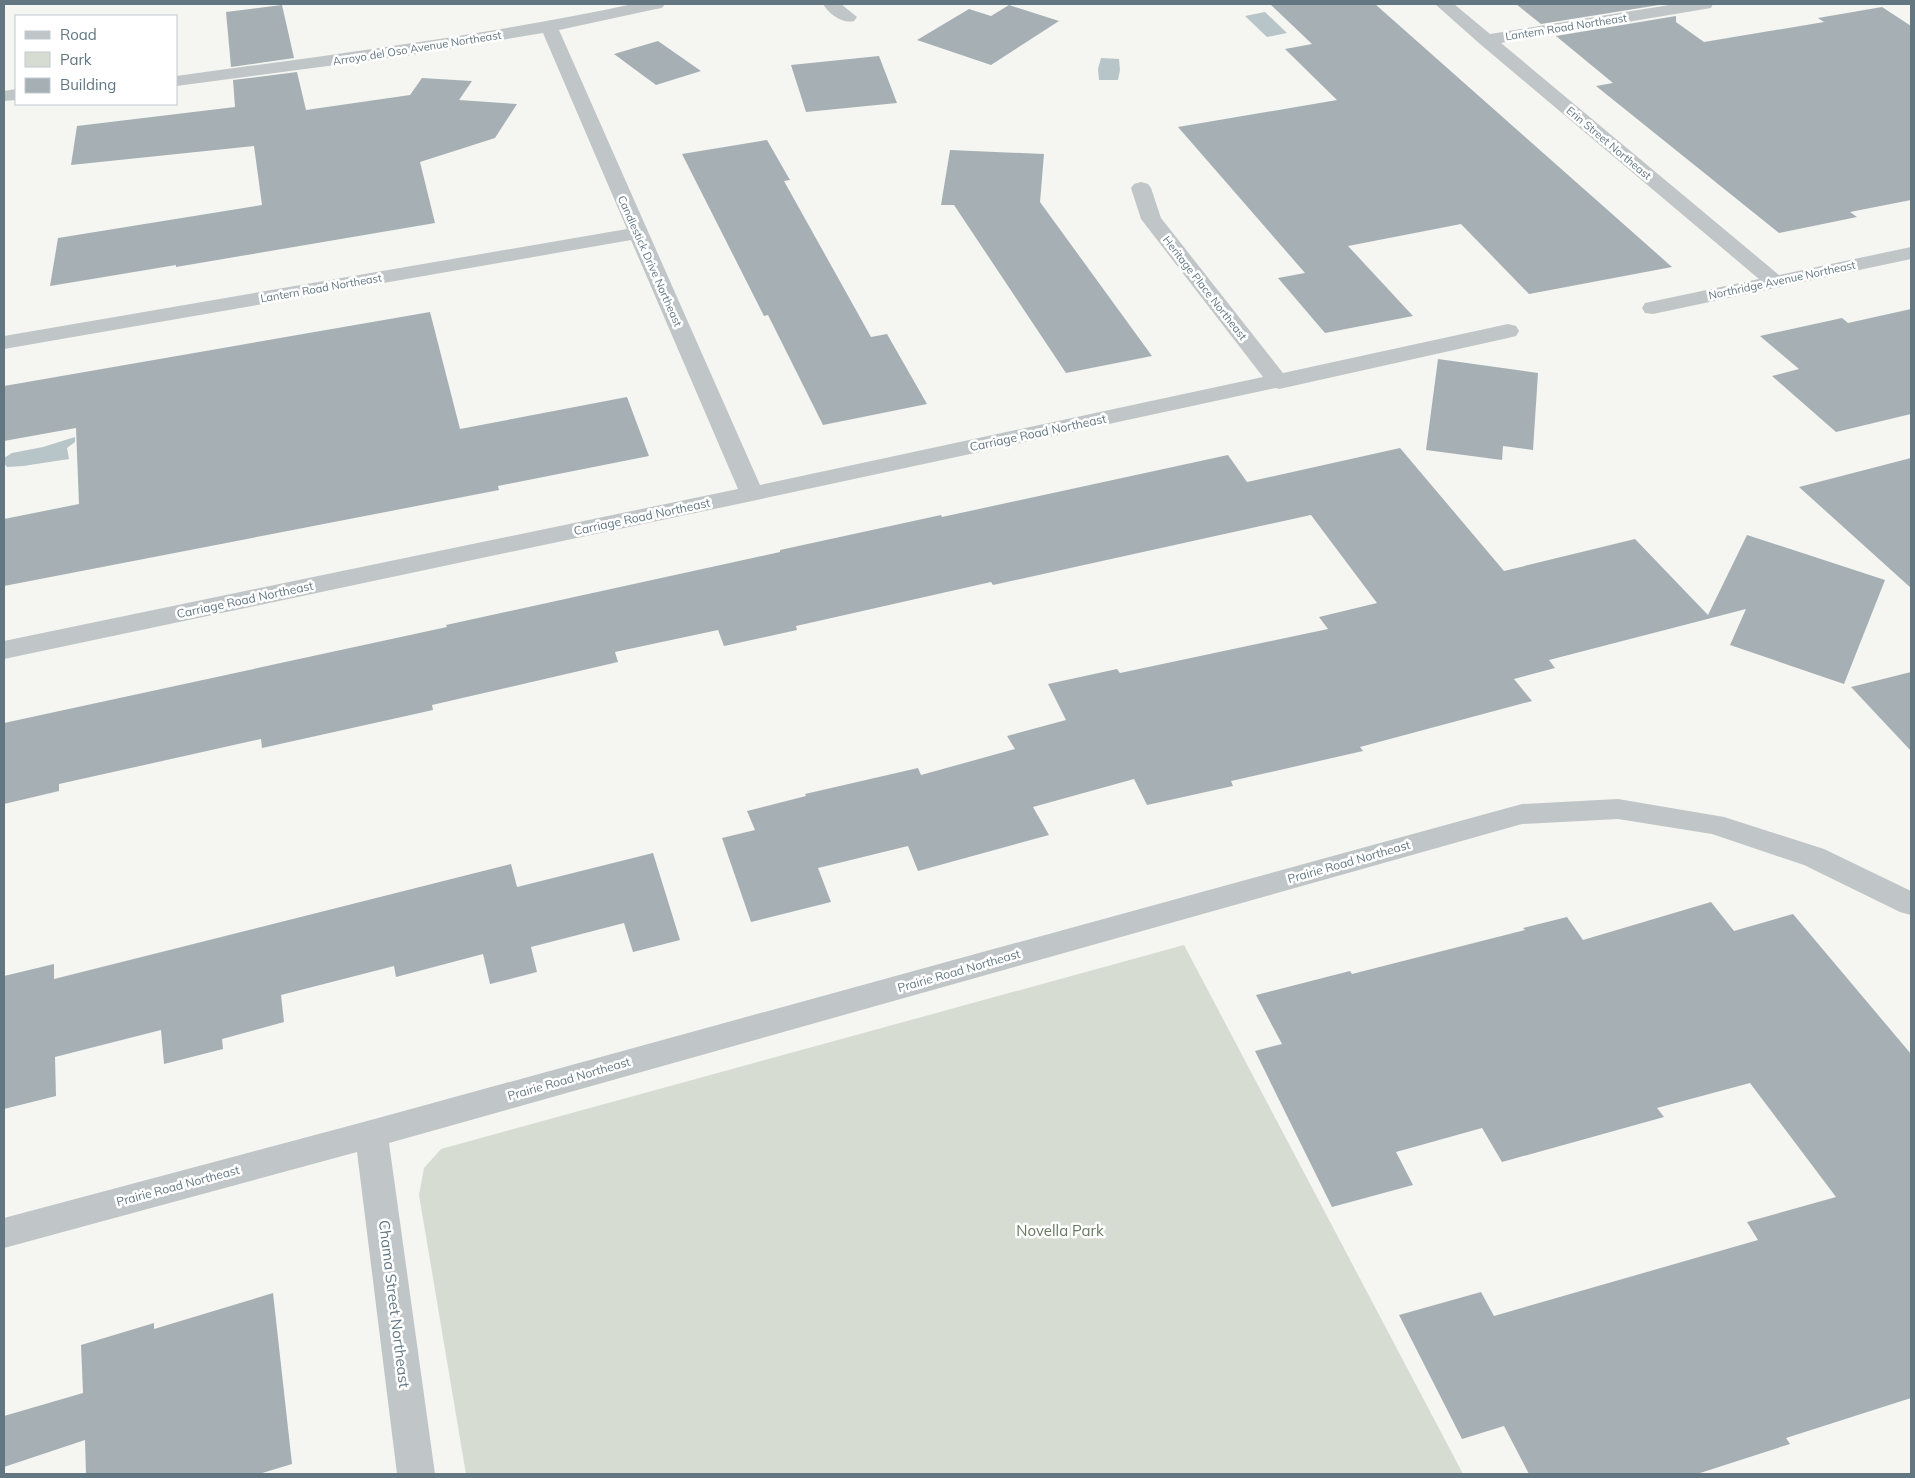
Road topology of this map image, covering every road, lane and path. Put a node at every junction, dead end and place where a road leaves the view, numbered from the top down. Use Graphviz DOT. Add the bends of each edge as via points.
graph roads {
  1 [pos="656,4"];
  2 [pos="831,4"];
  3 [pos="1444,4"];
  4 [pos="1705,4"];
  5 [pos="848,17"];
  6 [pos="549,27"];
  7 [pos="1486,40"];
  8 [pos="178,81"];
  9 [pos="1141,188"];
  10 [pos="638,233"];
  11 [pos="1911,253"];
  12 [pos="1775,282"];
  13 [pos="1654,308"];
  14 [pos="1508,331"];
  15 [pos="4,342"];
  16 [pos="1279,382"];
  17 [pos="752,494"];
  18 [pos="4,650"];
  19 [pos="1911,904"];
  20 [pos="371,1134"];
  21 [pos="4,1233"];
  22 [pos="416,1474"];
  1 -- 6 [label="street, Arroyo del Oso Avenue Northeast"];
  2 -- 5 [label="street"];
  3 -- 7 [label="street, Erin Street Northeast"];
  4 -- 7 [label="street, Lantern Road Northeast"];
  6 -- 8 [label="street, Arroyo del Oso Avenue Northeast" via="402,51"];
  6 -- 10 [label="street, Candlestick Drive Northeast"];
  7 -- 12 [label="street, Erin Street Northeast"];
  9 -- 16 [label="street, Heritage Place Northeast" via="1151,219"];
  10 -- 15 [label="street, Lantern Road Northeast"];
  10 -- 17 [label="street, Candlestick Drive Northeast"];
  11 -- 12 [label="street, Northridge Avenue Northeast"];
  12 -- 13 [label="street, Northridge Avenue Northeast"];
  14 -- 16 [label="street, Carriage Road Northeast"];
  16 -- 17 [label="street, Carriage Road Northeast"];
  17 -- 18 [label="street, Carriage Road Northeast"];
  19 -- 20 [label="street, Prairie Road Northeast" via="1814,857 1714,824 1618,809 1522,814"];
  20 -- 21 [label="street, Prairie Road Northeast"];
  20 -- 22 [label="street, Chama Street Northeast"];
}
